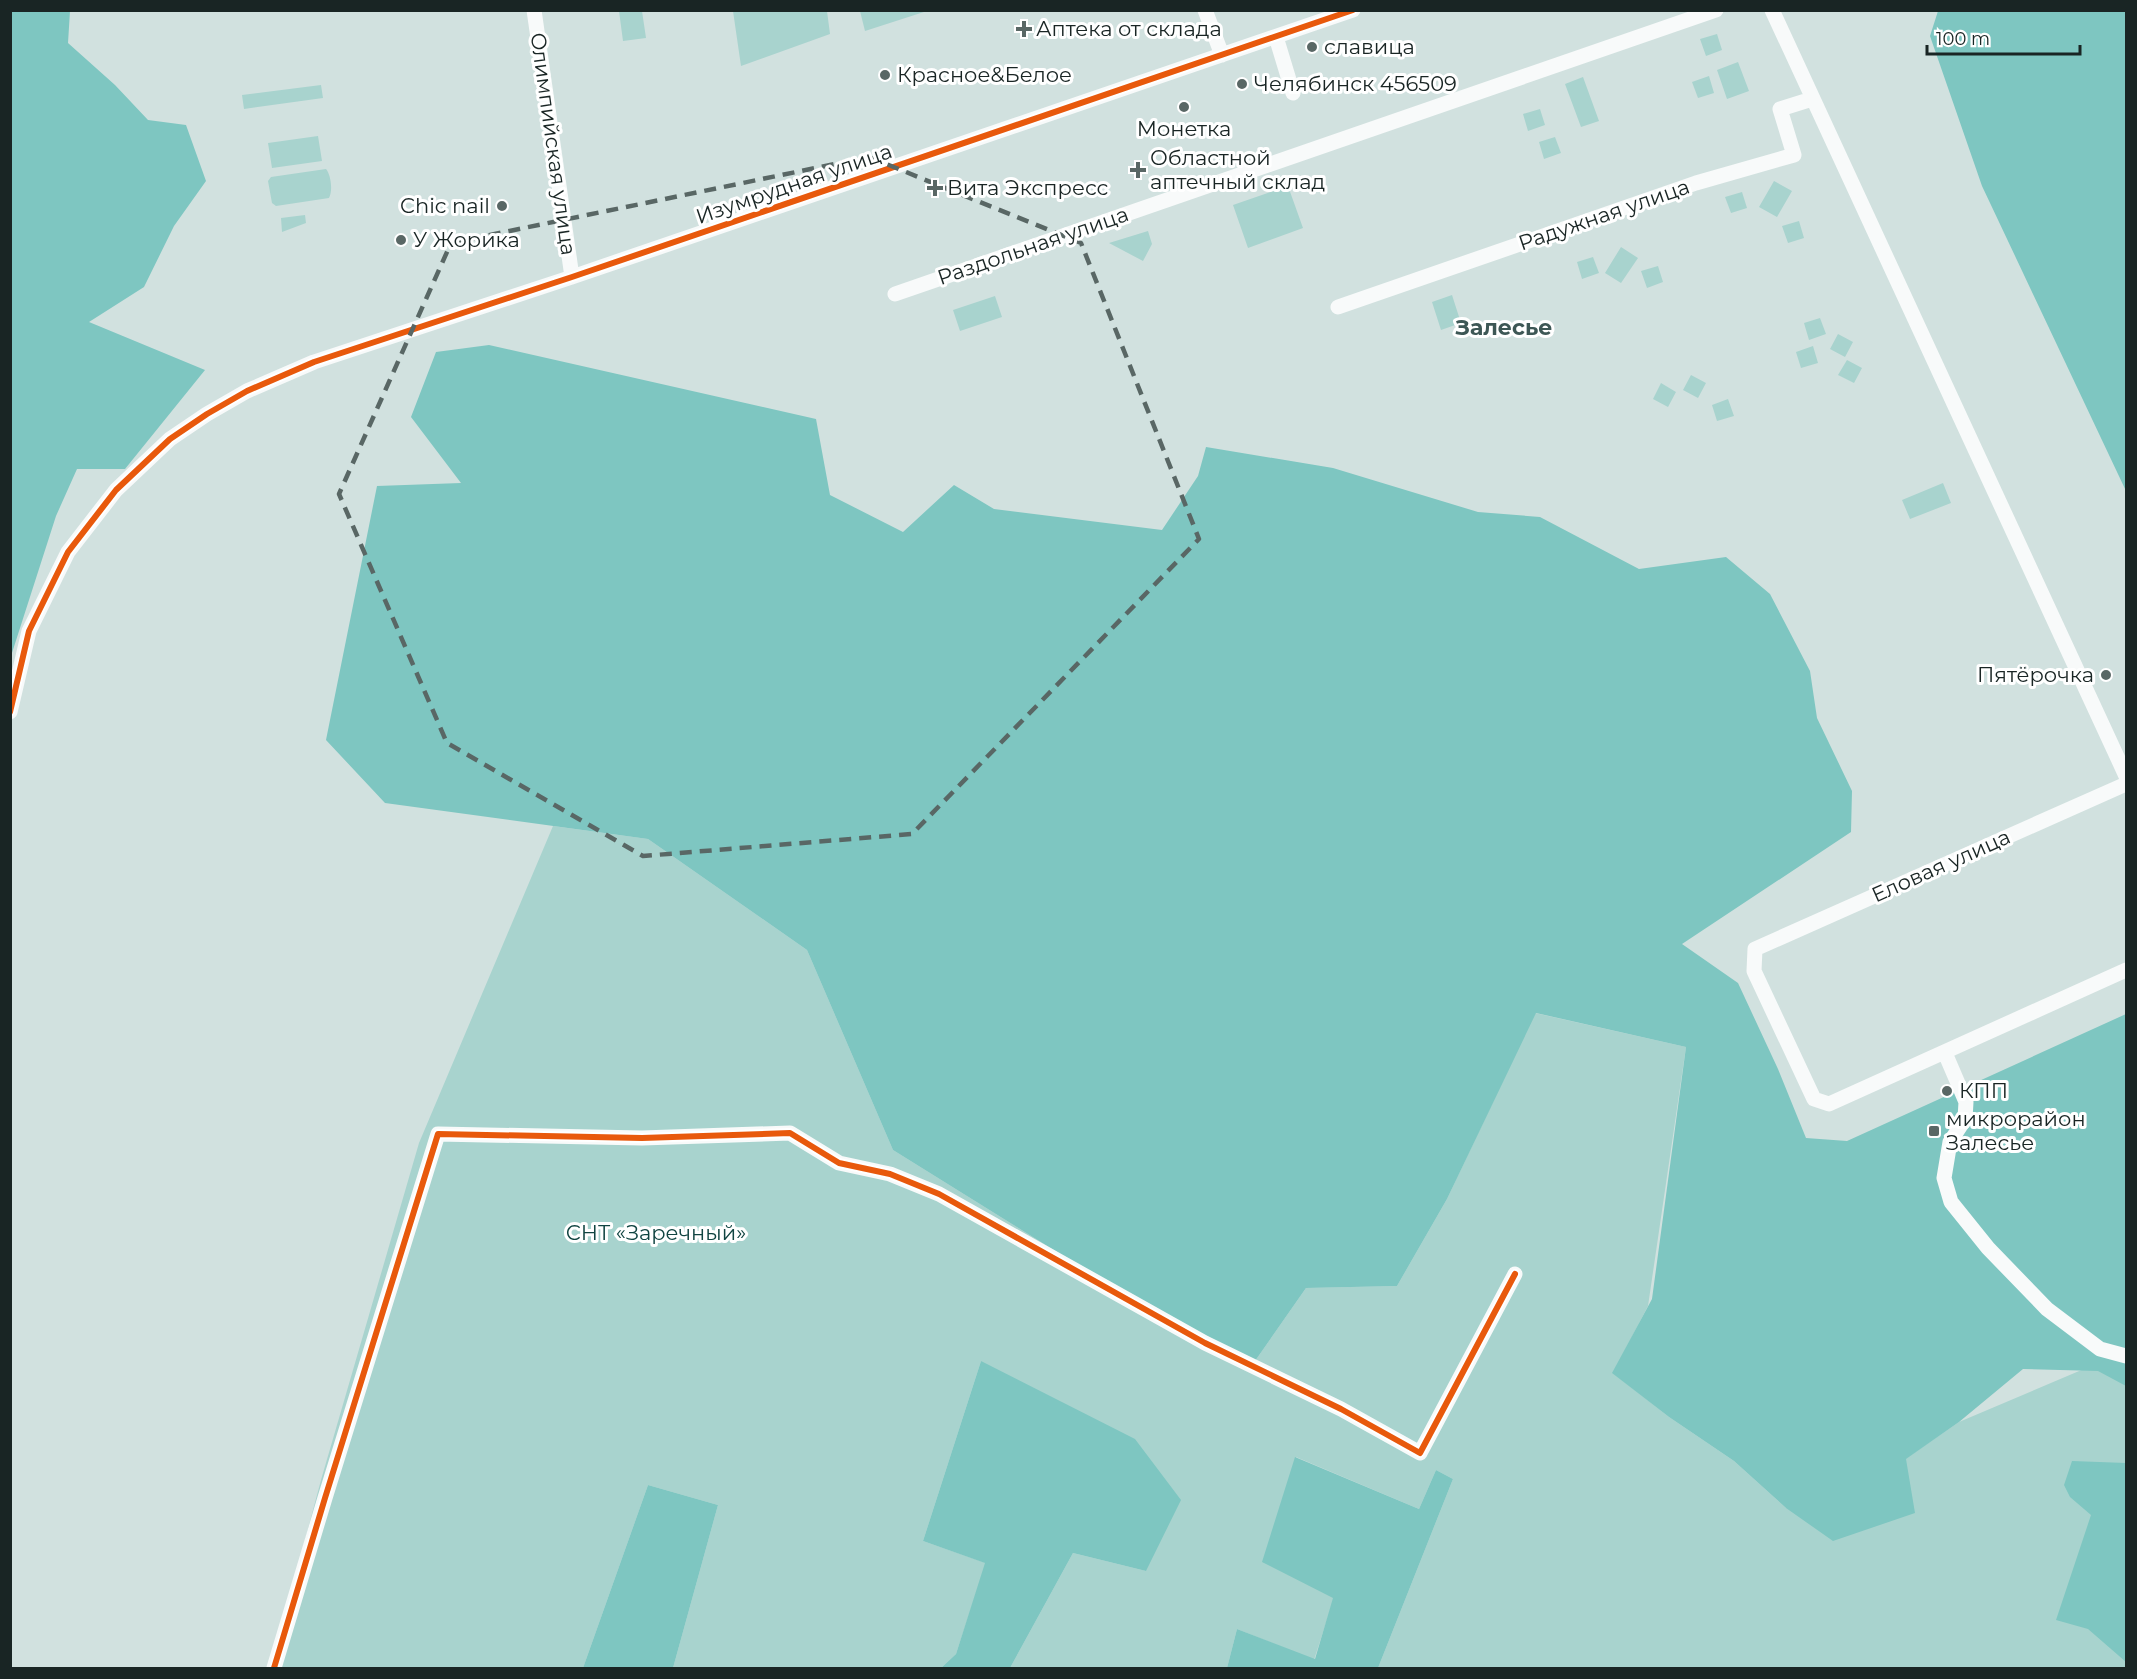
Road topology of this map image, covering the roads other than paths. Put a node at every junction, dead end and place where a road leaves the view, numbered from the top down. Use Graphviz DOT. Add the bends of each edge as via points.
graph roads {
  1 [pos="534,10"];
  2 [pos="1205,10"];
  3 [pos="1353,10"];
  4 [pos="1716,10"];
  5 [pos="1772,10"];
  6 [pos="1276,37"];
  7 [pos="1222,55"];
  8 [pos="1293,93"];
  9 [pos="1812,99"];
  10 [pos="572,277"];
  11 [pos="895,294"];
  12 [pos="1338,307"];
  13 [pos="10,712"];
  14 [pos="2127,776"];
  15 [pos="2127,783"];
  16 [pos="2127,970"];
  17 [pos="1945,1053"];
  18 [pos="1515,1274"];
  19 [pos="2127,1356"];
  20 [pos="274,1668"];
  1 -- 10 [label="street, Олимпийская улица"];
  2 -- 7 [label="street"];
  3 -- 6 [label="street, Изумрудная улица"];
  4 -- 11 [label="street, Раздольная улица"];
  5 -- 9 [label="street"];
  6 -- 7 [label="street, Изумрудная улица"];
  6 -- 8 [label="street"];
  7 -- 10 [label="street, Изумрудная улица"];
  9 -- 12 [label="street, Радужная улица" via="1780,110 1794,155 1696,183"];
  9 -- 14 [label="street"];
  10 -- 13 [label="street, Изумрудная улица" via="314,362 247,391 170,439 116,490 68,552 29,631"];
  15 -- 17 [label="street, Еловая улица" via="1755,949 1754,971 1814,1100 1829,1104"];
  16 -- 17 [label="street"];
  17 -- 19 [label="street" via="1966,1102 1965,1119 1950,1142 1944,1175 1951,1202 1988,1248 2048,1309 2100,1349"];
  18 -- 20 [label="street" via="1420,1453 1341,1409 1205,1343 939,1194 890,1174 839,1163 790,1133 642,1138 438,1134"];
}
